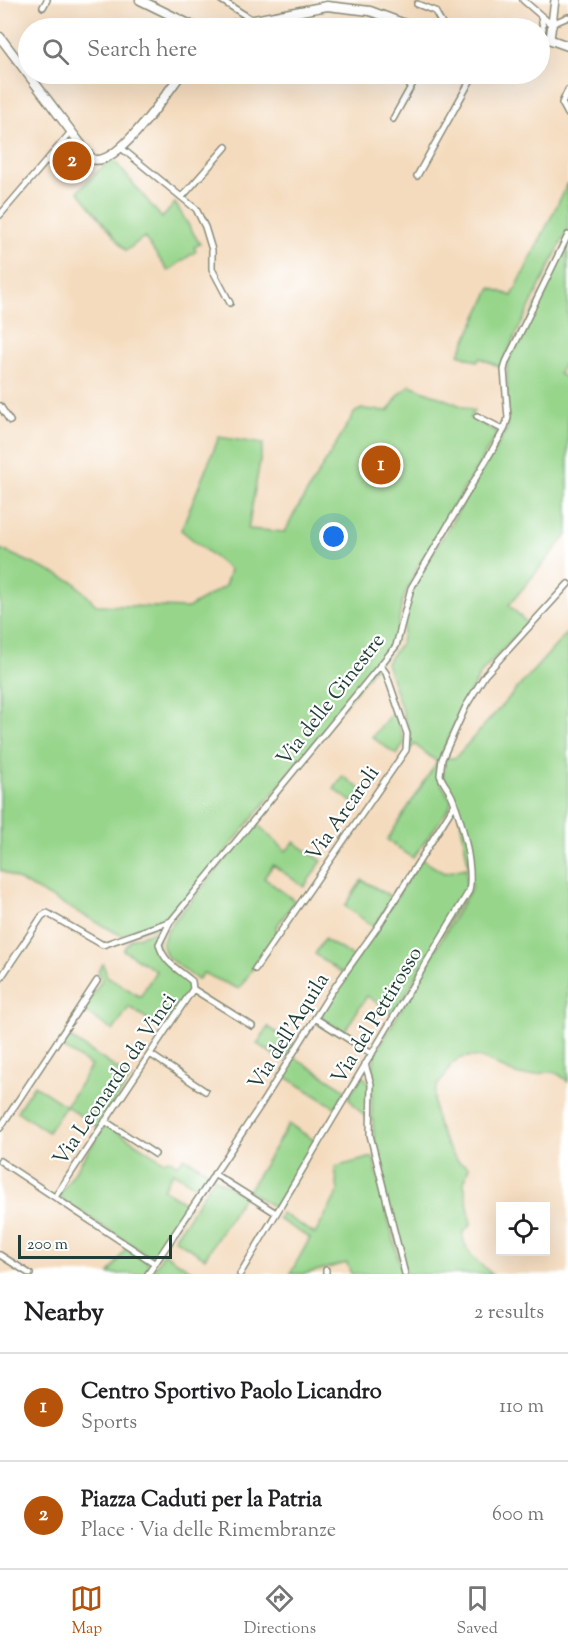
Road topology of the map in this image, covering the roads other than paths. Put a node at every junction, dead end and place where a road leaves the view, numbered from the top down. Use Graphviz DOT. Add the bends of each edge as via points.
graph roads {
  1 [pos="47,0"];
  2 [pos="140,0"];
  3 [pos="221,0"];
  4 [pos="523,0"];
  5 [pos="555,0"];
  6 [pos="355,4"];
  7 [pos="417,4"];
  8 [pos="43,7"];
  9 [pos="236,10"];
  10 [pos="541,14"];
  11 [pos="568,17"];
  12 [pos="177,18"];
  13 [pos="237,18"];
  14 [pos="248,18"];
  15 [pos="256,18"];
  16 [pos="390,18"];
  17 [pos="439,18"];
  18 [pos="542,18"];
  19 [pos="546,18"];
  20 [pos="550,22"];
  21 [pos="554,25"];
  22 [pos="550,29"];
  23 [pos="0,37"];
  24 [pos="550,39"];
  25 [pos="568,45"];
  26 [pos="18,61"];
  27 [pos="35,84"];
  28 [pos="174,84"];
  29 [pos="412,84"];
  30 [pos="468,84"];
  31 [pos="568,90"];
  32 [pos="568,114"];
  33 [pos="393,119"];
  34 [pos="71,132"];
  35 [pos="120,147"];
  36 [pos="226,147"];
  37 [pos="95,160"];
  38 [pos="83,166"];
  39 [pos="417,176"];
  40 [pos="182,197"];
  41 [pos="0,215"];
  42 [pos="568,235"];
  43 [pos="230,303"];
  44 [pos="0,406"];
  45 [pos="477,416"];
  46 [pos="10,421"];
  47 [pos="504,430"];
  48 [pos="568,584"];
  49 [pos="380,665"];
  50 [pos="455,804"];
  51 [pos="445,819"];
  52 [pos="460,821"];
  53 [pos="171,921"];
  54 [pos="255,969"];
  55 [pos="0,979"];
  56 [pos="97,981"];
  57 [pos="193,989"];
  58 [pos="315,1018"];
  59 [pos="252,1026"];
  60 [pos="150,1054"];
  61 [pos="372,1054"];
  62 [pos="365,1064"];
  63 [pos="205,1091"];
  64 [pos="105,1121"];
  65 [pos="0,1128"];
  66 [pos="155,1154"];
  67 [pos="0,1161"];
  68 [pos="214,1174"];
  69 [pos="55,1197"];
  70 [pos="276,1213"];
  71 [pos="0,1255"];
  72 [pos="154,1263"];
  73 [pos="30,1274"];
  74 [pos="148,1274"];
  75 [pos="240,1274"];
  76 [pos="405,1274"];
  1 -- 8 [label="street"];
  2 -- 12 [label="main road"];
  3 -- 9 [label="street"];
  4 -- 10 [label="street"];
  5 -- 21 [label="street"];
  6 -- 15 [label="main road"];
  6 -- 16 [label="main road"];
  7 -- 17 [label="street" via="435,11"];
  9 -- 13 [label="street"];
  9 -- 14 [label="street"];
  10 -- 18 [label="street"];
  10 -- 19 [label="street"];
  11 -- 21 [label="street"];
  20 -- 21 [label="street"];
  21 -- 22 [label="street"];
  23 -- 26 [label="main road"];
  24 -- 25 [label="main road"];
  27 -- 34 [label="main road"];
  28 -- 35 [label="main road"];
  29 -- 33 [label="street"];
  30 -- 39 [label="street"];
  31 -- 32 [label="street" via="562,103"];
  34 -- 37 [label="main road"];
  34 -- 41 [label="street"];
  35 -- 37 [label="main road" via="105,159"];
  35 -- 40 [label="street"];
  36 -- 40 [label="street"];
  37 -- 38 [label="street"];
  40 -- 43 [label="street" via="196,209 206,227 212,269"];
  42 -- 47 [label="street, Via delle Ginestre" via="506,362 508,418"];
  44 -- 46 [label="street"];
  45 -- 47 [label="street"];
  47 -- 49 [label="street, Via delle Ginestre" via="418,574 406,599 399,640"];
  48 -- 50 [label="street, Via del Pettirosso" via="485,675 466,706 442,759 440,775"];
  49 -- 53 [label="street, Via delle Ginestre"];
  49 -- 54 [label="street, Via Arcaroli" via="407,734 406,750"];
  50 -- 51 [label="street, Via dell'Aquila"];
  50 -- 52 [label="street, Via del Pettirosso"];
  51 -- 52 [label="street"];
  51 -- 58 [label="street, Via dell'Aquila"];
  52 -- 61 [label="street, Via del Pettirosso" via="470,875 469,891"];
  53 -- 55 [label="street, Via delle Ginestre" via="109,945 98,945 47,913"];
  53 -- 57 [label="street, Via Leonardo da Vinci" via="159,944 162,954 192,981"];
  56 -- 65 [label="street"];
  57 -- 59 [label="street"];
  57 -- 60 [label="street, Via Leonardo da Vinci"];
  58 -- 61 [label="street"];
  58 -- 68 [label="street, Via dell'Aquila"];
  60 -- 63 [label="street"];
  60 -- 64 [label="street, Via Leonardo da Vinci"];
  61 -- 62 [label="street, Via del Pettirosso"];
  62 -- 70 [label="street, Via del Pettirosso"];
  62 -- 76 [label="street" via="371,1084 370,1136"];
  64 -- 66 [label="street"];
  64 -- 69 [label="street, Via Leonardo da Vinci"];
  67 -- 69 [label="street"];
  68 -- 70 [label="street"];
  68 -- 72 [label="street, Via dell'Aquila"];
  69 -- 72 [label="street"];
  70 -- 75 [label="street, Via del Pettirosso"];
  71 -- 73 [label="street"];
  72 -- 74 [label="street, Via dell'Aquila"];
}
